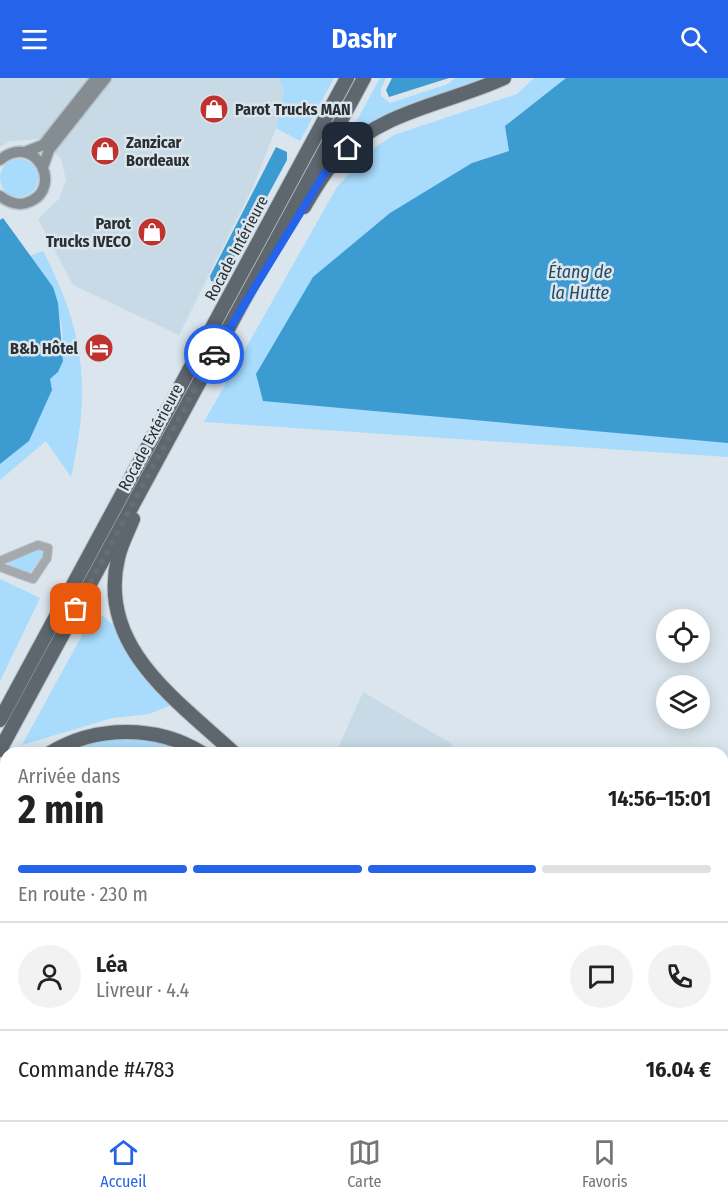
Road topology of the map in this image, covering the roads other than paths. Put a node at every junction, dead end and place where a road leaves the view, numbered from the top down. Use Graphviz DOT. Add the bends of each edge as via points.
graph roads {
  1 [pos="96,78"];
  2 [pos="106,78"];
  3 [pos="347,78"];
  4 [pos="364,78"];
  5 [pos="504,78"];
  6 [pos="26,152"];
  7 [pos="0,160"];
  8 [pos="43,166"];
  9 [pos="0,196"];
  10 [pos="228,328"];
  11 [pos="168,438"];
  12 [pos="0,561"];
  13 [pos="0,567"];
  14 [pos="0,720"];
  15 [pos="2,747"];
  16 [pos="64,747"];
  17 [pos="191,747"];
  18 [pos="228,747"];
  1 -- 6 [label="street" via="43,146"];
  2 -- 8 [label="street" via="49,150"];
  3 -- 14 [label="highway, Rocade Intérieure"];
  4 -- 10 [label="highway, Rocade Extérieure"];
  5 -- 10 [label="highway" via="384,124 339,156"];
  6 -- 7 [label="street" via="12,153"];
  6 -- 8 [label="street"];
  8 -- 9 [label="street" via="45,182 37,197 13,204"];
  10 -- 11 [label="highway, Rocade Extérieure"];
  11 -- 15 [label="highway, Rocade Extérieure"];
  11 -- 18 [label="highway" via="118,559 114,582 117,615 143,666"];
  12 -- 13 [label="street" via="38,545 48,548 47,558 33,579"];
  16 -- 17 [label="highway" via="86,737 123,731 161,736"];
}
